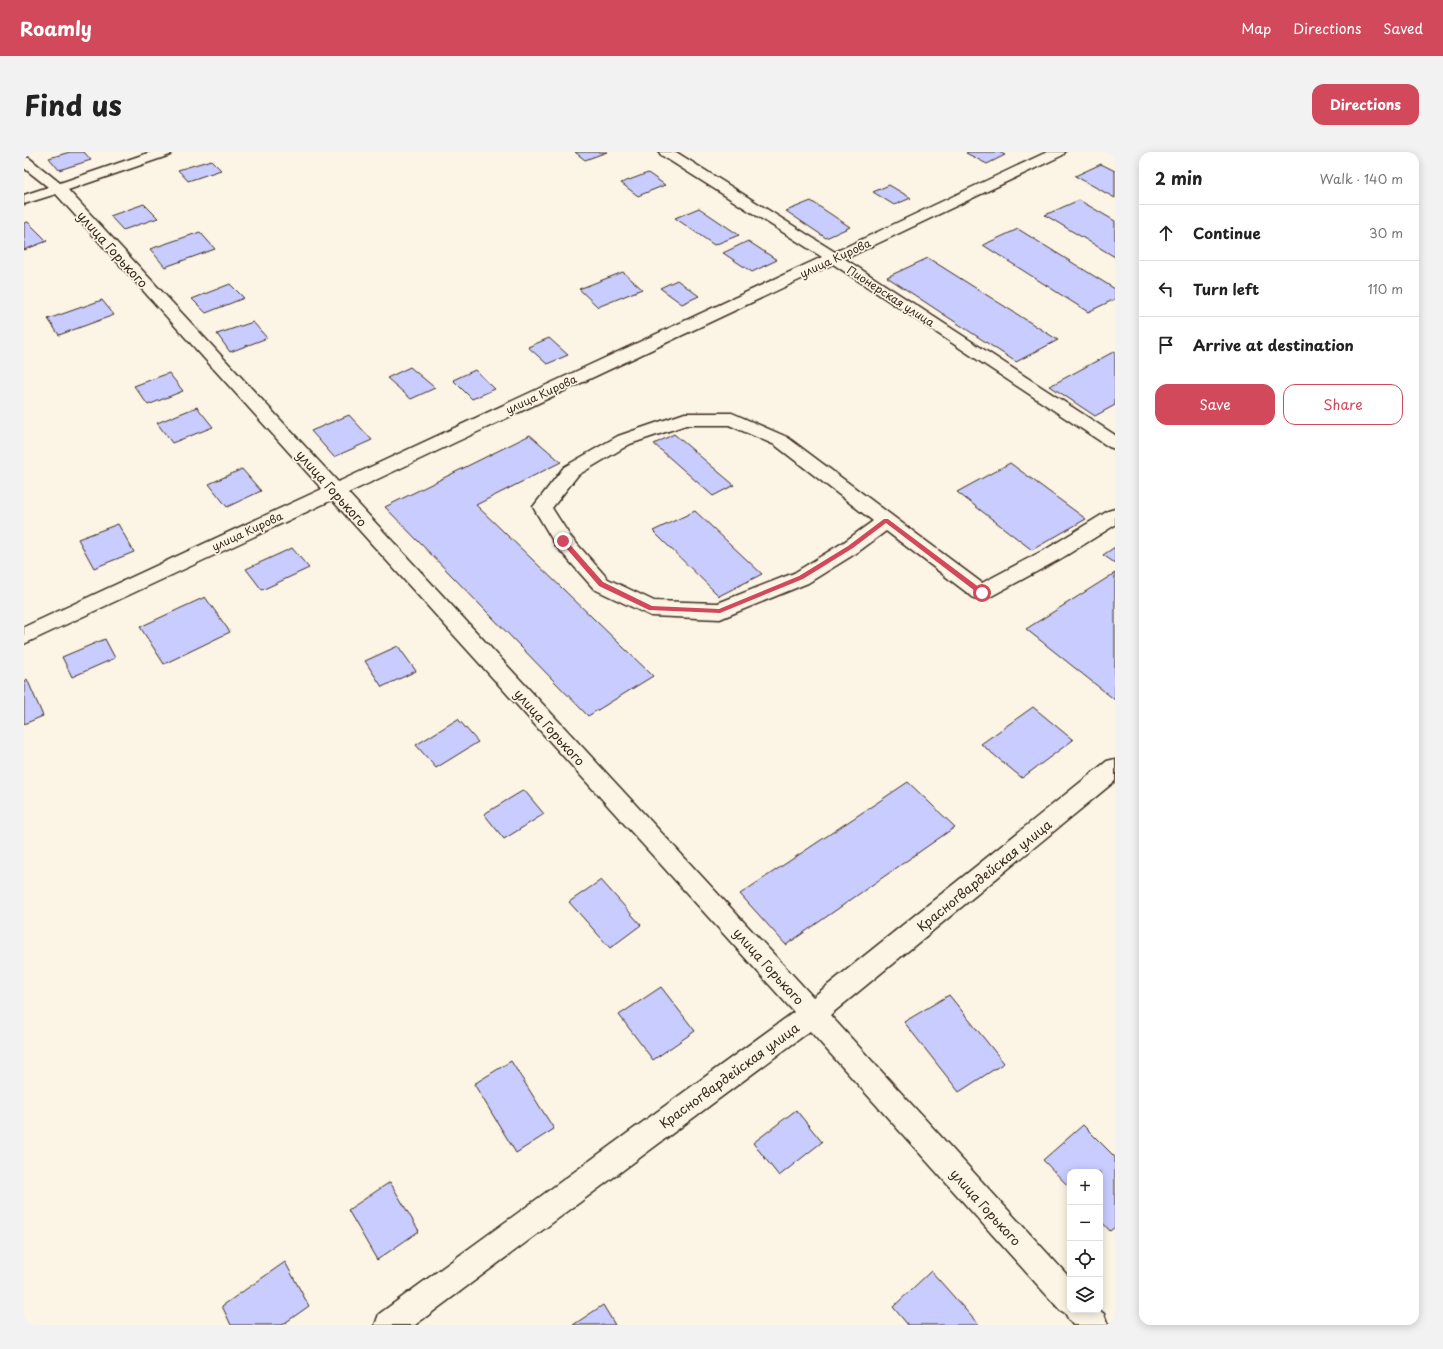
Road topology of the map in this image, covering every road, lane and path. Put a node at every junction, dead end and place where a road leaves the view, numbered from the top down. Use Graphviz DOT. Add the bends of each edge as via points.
graph roads {
  1 [pos="166,152"];
  2 [pos="666,152"];
  3 [pos="1058,152"];
  4 [pos="24,161"];
  5 [pos="58,188"];
  6 [pos="24,200"];
  7 [pos="834,258"];
  8 [pos="1115,443"];
  9 [pos="334,491"];
  10 [pos="1115,516"];
  11 [pos="886,521"];
  12 [pos="24,636"];
  13 [pos="1115,768"];
  14 [pos="812,1014"];
  15 [pos="1067,1297"];
  16 [pos="1082,1313"];
  17 [pos="390,1325"];
  18 [pos="1092,1325"];
  1 -- 5 [label="street"];
  2 -- 7 [label="street, Пионерская улица"];
  3 -- 7 [label="street, улица Кирова"];
  4 -- 5 [label="street, улица Горького"];
  5 -- 6 [label="street"];
  5 -- 9 [label="street, улица Горького"];
  7 -- 8 [label="street, Пионерская улица"];
  7 -- 9 [label="street, улица Кирова"];
  9 -- 12 [label="street, улица Кирова"];
  9 -- 14 [label="street, улица Горького"];
  10 -- 11 [label="street" via="982,593"];
  11 -- 11 [label="street" via="781,441 732,419 686,419 624,440 571,471 542,507 563,541 601,584 651,608 720,611 801,578"];
  13 -- 14 [label="street, Красногвардейская улица"];
  14 -- 15 [label="street, улица Горького"];
  14 -- 17 [label="street, Красногвардейская улица"];
  16 -- 18 [label="street"];
}
